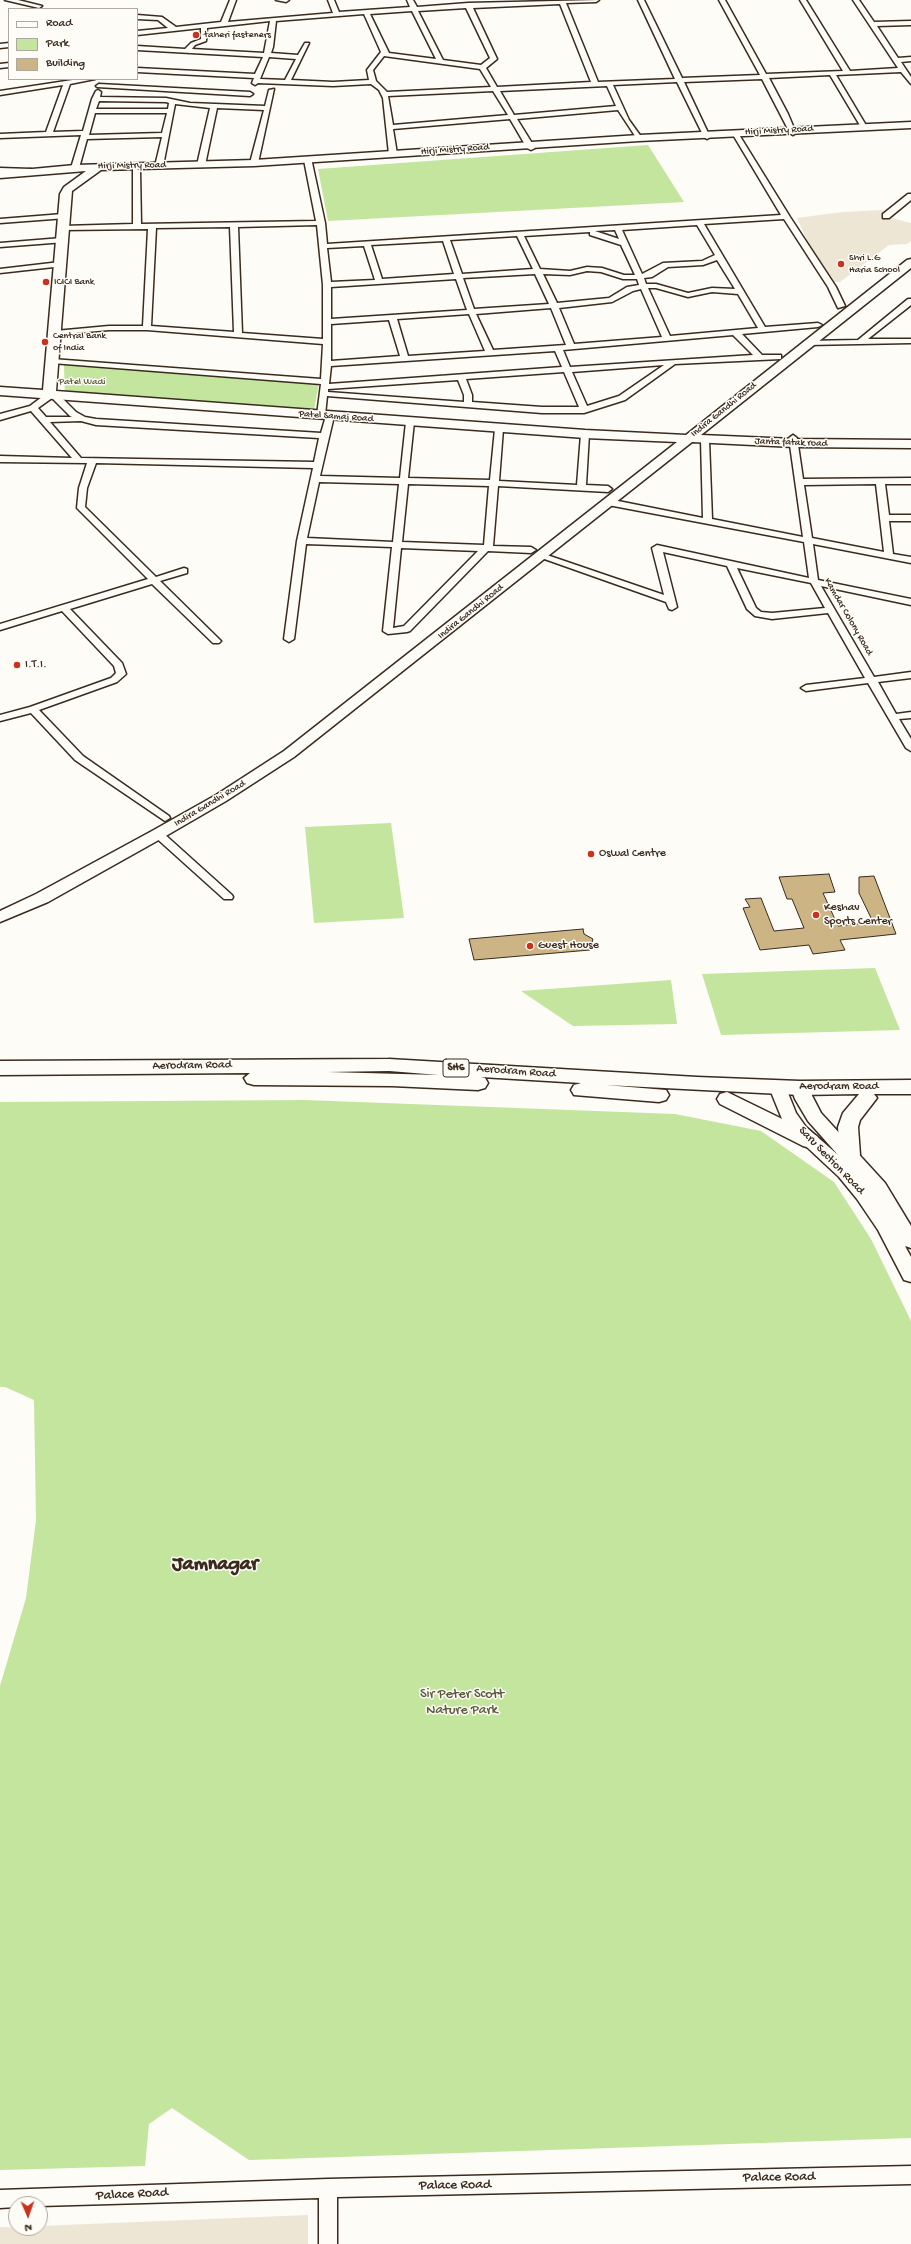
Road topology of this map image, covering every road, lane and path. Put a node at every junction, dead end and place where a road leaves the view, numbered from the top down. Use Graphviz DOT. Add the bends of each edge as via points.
graph roads {
  1 [pos="8,0"];
  2 [pos="233,0"];
  3 [pos="279,0"];
  4 [pos="286,0"];
  5 [pos="331,0"];
  6 [pos="410,0"];
  7 [pos="596,0"];
  8 [pos="641,0"];
  9 [pos="722,0"];
  10 [pos="803,0"];
  11 [pos="856,0"];
  12 [pos="500,2"];
  13 [pos="562,2"];
  14 [pos="39,5"];
  15 [pos="468,5"];
  16 [pos="415,8"];
  17 [pos="366,12"];
  18 [pos="338,14"];
  19 [pos="138,16"];
  20 [pos="273,19"];
  21 [pos="911,23"];
  22 [pos="224,24"];
  23 [pos="874,24"];
  24 [pos="204,26"];
  25 [pos="174,29"];
  26 [pos="138,33"];
  27 [pos="307,44"];
  28 [pos="138,48"];
  29 [pos="186,52"];
  30 [pos="384,52"];
  31 [pos="267,55"];
  32 [pos="300,57"];
  33 [pos="911,59"];
  34 [pos="897,60"];
  35 [pos="440,62"];
  36 [pos="482,67"];
  37 [pos="138,70"];
  38 [pos="904,70"];
  39 [pos="848,73"];
  40 [pos="832,74"];
  41 [pos="764,76"];
  42 [pos="257,79"];
  43 [pos="86,80"];
  44 [pos="680,80"];
  45 [pos="100,82"];
  46 [pos="287,82"];
  47 [pos="373,82"];
  48 [pos="911,82"];
  49 [pos="67,83"];
  50 [pos="595,83"];
  51 [pos="609,83"];
  52 [pos="495,88"];
  53 [pos="272,90"];
  54 [pos="0,93"];
  55 [pos="250,94"];
  56 [pos="385,94"];
  57 [pos="95,98"];
  58 [pos="173,101"];
  59 [pos="214,106"];
  60 [pos="246,107"];
  61 [pos="268,108"];
  62 [pos="620,108"];
  63 [pos="91,111"];
  64 [pos="171,111"];
  65 [pos="512,118"];
  66 [pos="911,126"];
  67 [pos="390,127"];
  68 [pos="864,127"];
  69 [pos="792,132"];
  70 [pos="49,134"];
  71 [pos="736,134"];
  72 [pos="84,135"];
  73 [pos="166,135"];
  74 [pos="0,136"];
  75 [pos="706,136"];
  76 [pos="639,138"];
  77 [pos="530,146"];
  78 [pos="393,154"];
  79 [pos="309,161"];
  80 [pos="254,162"];
  81 [pos="201,165"];
  82 [pos="159,166"];
  83 [pos="99,167"];
  84 [pos="0,170"];
  85 [pos="136,170"];
  86 [pos="32,171"];
  87 [pos="74,171"];
  88 [pos="89,173"];
  89 [pos="0,175"];
  90 [pos="0,179"];
  91 [pos="68,189"];
  92 [pos="911,196"];
  93 [pos="886,216"];
  94 [pos="786,217"];
  95 [pos="0,221"];
  96 [pos="320,223"];
  97 [pos="234,224"];
  98 [pos="700,224"];
  99 [pos="137,226"];
  100 [pos="152,226"];
  101 [pos="63,228"];
  102 [pos="618,229"];
  103 [pos="586,231"];
  104 [pos="520,235"];
  105 [pos="446,239"];
  106 [pos="624,243"];
  107 [pos="367,244"];
  108 [pos="0,245"];
  109 [pos="324,246"];
  110 [pos="911,252"];
  111 [pos="719,256"];
  112 [pos="911,262"];
  113 [pos="60,264"];
  114 [pos="0,271"];
  115 [pos="538,271"];
  116 [pos="458,276"];
  117 [pos="640,278"];
  118 [pos="378,281"];
  119 [pos="327,285"];
  120 [pos="644,286"];
  121 [pos="740,292"];
  122 [pos="911,301"];
  123 [pos="554,306"];
  124 [pos="846,308"];
  125 [pos="471,311"];
  126 [pos="392,317"];
  127 [pos="328,322"];
  128 [pos="825,324"];
  129 [pos="147,328"];
  130 [pos="763,330"];
  131 [pos="735,332"];
  132 [pos="55,333"];
  133 [pos="238,336"];
  134 [pos="667,339"];
  135 [pos="911,341"];
  136 [pos="327,342"];
  137 [pos="860,342"];
  138 [pos="807,343"];
  139 [pos="571,347"];
  140 [pos="558,348"];
  141 [pos="490,352"];
  142 [pos="760,357"];
  143 [pos="784,357"];
  144 [pos="405,358"];
  145 [pos="52,361"];
  146 [pos="673,363"];
  147 [pos="327,364"];
  148 [pos="567,371"];
  149 [pos="461,378"];
  150 [pos="325,388"];
  151 [pos="0,391"];
  152 [pos="52,396"];
  153 [pos="468,404"];
  154 [pos="33,408"];
  155 [pos="584,410"];
  156 [pos="325,416"];
  157 [pos="0,417"];
  158 [pos="83,419"];
  159 [pos="44,420"];
  160 [pos="410,422"];
  161 [pos="499,429"];
  162 [pos="585,434"];
  163 [pos="324,436"];
  164 [pos="687,437"];
  165 [pos="911,438"];
  166 [pos="793,440"];
  167 [pos="911,444"];
  168 [pos="0,458"];
  169 [pos="79,461"];
  170 [pos="92,461"];
  171 [pos="317,466"];
  172 [pos="315,479"];
  173 [pos="880,481"];
  174 [pos="911,481"];
  175 [pos="404,482"];
  176 [pos="799,482"];
  177 [pos="493,483"];
  178 [pos="581,487"];
  179 [pos="608,496"];
  180 [pos="885,518"];
  181 [pos="911,518"];
  182 [pos="708,522"];
  183 [pos="302,541"];
  184 [pos="808,541"];
  185 [pos="396,544"];
  186 [pos="488,546"];
  187 [pos="536,553"];
  188 [pos="890,556"];
  189 [pos="911,560"];
  190 [pos="731,564"];
  191 [pos="184,571"];
  192 [pos="154,580"];
  193 [pos="814,581"];
  194 [pos="911,602"];
  195 [pos="63,607"];
  196 [pos="832,610"];
  197 [pos="0,627"];
  198 [pos="289,639"];
  199 [pos="216,641"];
  200 [pos="911,675"];
  201 [pos="872,680"];
  202 [pos="806,688"];
  203 [pos="33,709"];
  204 [pos="911,715"];
  205 [pos="894,717"];
  206 [pos="0,718"];
  207 [pos="911,748"];
  208 [pos="165,818"];
  209 [pos="158,834"];
  210 [pos="228,897"];
  211 [pos="0,906"];
  212 [pos="0,917"];
  213 [pos="0,1068"];
  214 [pos="0,1081"];
  215 [pos="911,1087"];
  216 [pos="780,1093"];
  217 [pos="802,1093"];
  218 [pos="867,1098"];
  219 [pos="911,1098"];
  220 [pos="728,1099"];
  221 [pos="810,1140"];
  222 [pos="850,1154"];
  223 [pos="911,1241"];
  224 [pos="911,1275"];
  225 [pos="911,2175"];
  226 [pos="328,2188"];
  227 [pos="0,2200"];
  228 [pos="328,2244"];
  1 -- 14 [label="street"];
  2 -- 22 [label="street"];
  3 -- 4 [label="street"];
  5 -- 18 [label="street"];
  6 -- 16 [label="street"];
  7 -- 13 [label="street"];
  8 -- 44 [label="street"];
  9 -- 41 [label="street"];
  10 -- 39 [label="street"];
  11 -- 23 [label="street"];
  12 -- 13 [label="street"];
  12 -- 15 [label="street"];
  13 -- 50 [label="street"];
  15 -- 16 [label="street"];
  15 -- 36 [label="street" via="494,59"];
  16 -- 17 [label="street"];
  16 -- 35 [label="street"];
  17 -- 18 [label="street"];
  17 -- 30 [label="street"];
  18 -- 20 [label="street"];
  19 -- 25 [label="street" via="160,18"];
  20 -- 22 [label="street"];
  20 -- 31 [label="street"];
  21 -- 23 [label="street"];
  22 -- 24 [label="street"];
  23 -- 34 [label="street"];
  24 -- 25 [label="street"];
  24 -- 29 [label="street" via="204,40 192,44"];
  25 -- 26 [label="street"];
  27 -- 32 [label="street"];
  28 -- 29 [label="street"];
  29 -- 31 [label="street"];
  30 -- 35 [label="street" via="403,58"];
  30 -- 47 [label="street" via="370,70"];
  31 -- 32 [label="street"];
  31 -- 42 [label="street"];
  32 -- 46 [label="street"];
  33 -- 34 [label="street"];
  34 -- 38 [label="street"];
  35 -- 36 [label="street"];
  36 -- 52 [label="street"];
  37 -- 42 [label="street"];
  38 -- 39 [label="street"];
  38 -- 48 [label="street"];
  39 -- 40 [label="street"];
  40 -- 41 [label="street"];
  40 -- 68 [label="street"];
  41 -- 44 [label="street"];
  41 -- 69 [label="street"];
  42 -- 46 [label="street"];
  42 -- 55 [label="street"];
  43 -- 49 [label="street"];
  44 -- 51 [label="street"];
  44 -- 75 [label="street"];
  45 -- 55 [label="street"];
  45 -- 57 [label="street"];
  46 -- 47 [label="street"];
  47 -- 56 [label="street"];
  49 -- 54 [label="street"];
  49 -- 70 [label="street"];
  50 -- 51 [label="street"];
  50 -- 52 [label="street"];
  51 -- 62 [label="street"];
  52 -- 56 [label="street"];
  52 -- 65 [label="street"];
  53 -- 61 [label="street"];
  55 -- 60 [label="street"];
  56 -- 67 [label="street"];
  57 -- 58 [label="street"];
  57 -- 63 [label="street"];
  58 -- 59 [label="street"];
  58 -- 64 [label="street"];
  59 -- 60 [label="street"];
  59 -- 81 [label="street"];
  60 -- 61 [label="street"];
  61 -- 80 [label="street"];
  62 -- 65 [label="street"];
  62 -- 76 [label="street"];
  63 -- 64 [label="street"];
  63 -- 72 [label="street"];
  64 -- 73 [label="street"];
  65 -- 67 [label="street"];
  65 -- 77 [label="street"];
  66 -- 68 [label="main road, Hirji Mistry Road"];
  66 -- 69 [label="main road, Hirji Mistry Road"];
  67 -- 78 [label="street"];
  68 -- 69 [label="main road, Hirji Mistry Road"];
  69 -- 71 [label="main road, Hirji Mistry Road"];
  70 -- 72 [label="street"];
  70 -- 74 [label="street"];
  71 -- 75 [label="main road, Hirji Mistry Road"];
  71 -- 94 [label="street"];
  72 -- 73 [label="street"];
  72 -- 87 [label="street"];
  73 -- 82 [label="street"];
  75 -- 76 [label="main road, Hirji Mistry Road"];
  75 -- 77 [label="main road, Hirji Mistry Road"];
  76 -- 77 [label="main road, Hirji Mistry Road"];
  77 -- 78 [label="main road, Hirji Mistry Road"];
  77 -- 79 [label="main road, Hirji Mistry Road"];
  78 -- 79 [label="main road, Hirji Mistry Road"];
  79 -- 80 [label="main road, Hirji Mistry Road"];
  79 -- 85 [label="main road, Hirji Mistry Road"];
  79 -- 96 [label="street"];
  80 -- 81 [label="main road, Hirji Mistry Road"];
  81 -- 82 [label="main road, Hirji Mistry Road"];
  82 -- 83 [label="main road, Hirji Mistry Road"];
  83 -- 87 [label="main road, Hirji Mistry Road"];
  83 -- 88 [label="main road"];
  84 -- 86 [label="street"];
  85 -- 88 [label="main road, Hirji Mistry Road"];
  85 -- 99 [label="street"];
  86 -- 87 [label="main road, Hirji Mistry Road"];
  86 -- 89 [label="main road, Hirji Mistry Road"];
  87 -- 88 [label="main road, Hirji Mistry Road"];
  87 -- 90 [label="main road, Hirji Mistry Road"];
  87 -- 91 [label="main road"];
  88 -- 91 [label="main road"];
  91 -- 101 [label="main road" via="65,194"];
  92 -- 93 [label="street"];
  94 -- 98 [label="street"];
  94 -- 124 [label="street"];
  95 -- 101 [label="street"];
  96 -- 97 [label="street"];
  96 -- 109 [label="street"];
  97 -- 100 [label="street"];
  97 -- 133 [label="street"];
  98 -- 102 [label="street"];
  98 -- 111 [label="street"];
  99 -- 100 [label="street"];
  99 -- 101 [label="street"];
  100 -- 129 [label="street"];
  101 -- 108 [label="street"];
  101 -- 113 [label="main road"];
  102 -- 103 [label="street"];
  102 -- 106 [label="street"];
  103 -- 104 [label="street"];
  103 -- 106 [label="street"];
  104 -- 105 [label="street"];
  104 -- 115 [label="street"];
  105 -- 107 [label="street"];
  105 -- 116 [label="street"];
  106 -- 117 [label="street"];
  107 -- 109 [label="street"];
  107 -- 118 [label="street"];
  109 -- 119 [label="street"];
  110 -- 124 [label="main road, Indira Gandhi Road"];
  111 -- 117 [label="street" via="703,263 666,265 649,276"];
  111 -- 121 [label="street"];
  112 -- 124 [label="main road, Indira Gandhi Road"];
  113 -- 114 [label="street"];
  113 -- 132 [label="main road"];
  115 -- 116 [label="street"];
  115 -- 117 [label="street" via="570,273 595,269 623,277"];
  115 -- 123 [label="street"];
  116 -- 118 [label="street"];
  116 -- 125 [label="street"];
  117 -- 120 [label="street"];
  118 -- 119 [label="street"];
  119 -- 127 [label="street"];
  120 -- 121 [label="street" via="656,286 688,295 712,290"];
  120 -- 123 [label="street" via="623,292 609,301"];
  120 -- 134 [label="street"];
  121 -- 130 [label="street"];
  122 -- 137 [label="street"];
  123 -- 125 [label="street"];
  123 -- 139 [label="street"];
  124 -- 128 [label="main road, Indira Gandhi Road"];
  125 -- 126 [label="street"];
  125 -- 141 [label="street"];
  126 -- 127 [label="street"];
  126 -- 144 [label="street"];
  127 -- 136 [label="street"];
  128 -- 130 [label="street"];
  128 -- 138 [label="main road, Indira Gandhi Road"];
  128 -- 143 [label="main road, Indira Gandhi Road"];
  129 -- 132 [label="street" via="109,328"];
  129 -- 133 [label="street"];
  130 -- 131 [label="street"];
  131 -- 134 [label="street"];
  131 -- 142 [label="street"];
  132 -- 145 [label="main road"];
  133 -- 136 [label="street"];
  134 -- 139 [label="street"];
  135 -- 137 [label="street"];
  136 -- 147 [label="street"];
  137 -- 138 [label="street"];
  138 -- 143 [label="main road, Indira Gandhi Road"];
  139 -- 140 [label="street"];
  140 -- 141 [label="street"];
  140 -- 148 [label="street"];
  141 -- 144 [label="street"];
  142 -- 143 [label="street"];
  142 -- 146 [label="street"];
  143 -- 164 [label="main road, Indira Gandhi Road"];
  144 -- 147 [label="street"];
  145 -- 150 [label="street"];
  145 -- 152 [label="main road"];
  146 -- 148 [label="street"];
  146 -- 155 [label="street" via="622,398"];
  147 -- 150 [label="street"];
  148 -- 149 [label="street"];
  148 -- 155 [label="street"];
  149 -- 150 [label="street"];
  149 -- 153 [label="street" via="468,395"];
  150 -- 153 [label="street"];
  150 -- 156 [label="street"];
  151 -- 152 [label="main road, Patel Samaj Road"];
  152 -- 154 [label="street"];
  152 -- 156 [label="main road, Patel Samaj Road"];
  152 -- 158 [label="street" via="67,410"];
  153 -- 155 [label="street" via="561,411"];
  154 -- 157 [label="street"];
  154 -- 159 [label="street"];
  156 -- 160 [label="main road, Patel Samaj Road"];
  156 -- 163 [label="street"];
  158 -- 159 [label="street"];
  158 -- 163 [label="street" via="96,422"];
  159 -- 169 [label="street"];
  160 -- 161 [label="main road, Patel Samaj Road"];
  160 -- 175 [label="street"];
  161 -- 162 [label="main road, Patel Samaj Road"];
  161 -- 177 [label="street"];
  162 -- 164 [label="main road, Patel Samaj Road"];
  162 -- 178 [label="street"];
  163 -- 171 [label="street"];
  164 -- 166 [label="main road, Janta fatak road"];
  164 -- 179 [label="main road, Indira Gandhi Road"];
  164 -- 182 [label="street"];
  165 -- 166 [label="main road"];
  166 -- 167 [label="main road, Janta fatak road"];
  166 -- 176 [label="street, Kamdar Colony Road"];
  168 -- 169 [label="street"];
  169 -- 170 [label="street"];
  170 -- 171 [label="street"];
  170 -- 192 [label="street" via="82,488 82,508"];
  171 -- 172 [label="street"];
  172 -- 175 [label="street"];
  172 -- 183 [label="street"];
  173 -- 174 [label="street"];
  173 -- 176 [label="street"];
  173 -- 180 [label="street"];
  175 -- 177 [label="street"];
  175 -- 185 [label="street"];
  176 -- 184 [label="street, Kamdar Colony Road"];
  177 -- 178 [label="street"];
  177 -- 186 [label="street"];
  178 -- 179 [label="street"];
  179 -- 182 [label="street"];
  179 -- 187 [label="main road, Indira Gandhi Road"];
  180 -- 181 [label="street"];
  180 -- 188 [label="street"];
  182 -- 184 [label="street"];
  183 -- 185 [label="street"];
  183 -- 198 [label="street"];
  184 -- 188 [label="street"];
  184 -- 193 [label="street, Kamdar Colony Road"];
  185 -- 186 [label="street"];
  185 -- 186 [label="street" via="388,631 407,630"];
  186 -- 187 [label="street"];
  187 -- 190 [label="street" via="671,604 657,548"];
  187 -- 208 [label="main road, Indira Gandhi Road" via="265,758"];
  187 -- 209 [label="main road, Indira Gandhi Road" via="289,754 221,798"];
  188 -- 189 [label="street"];
  190 -- 193 [label="street"];
  190 -- 196 [label="street" via="752,609 758,614 772,616"];
  191 -- 192 [label="street"];
  192 -- 195 [label="street"];
  192 -- 199 [label="street"];
  193 -- 194 [label="street"];
  193 -- 196 [label="street, Kamdar Colony Road"];
  195 -- 197 [label="street"];
  195 -- 203 [label="street" via="119,665 121,674 114,680"];
  196 -- 201 [label="street, Kamdar Colony Road"];
  200 -- 201 [label="street"];
  201 -- 202 [label="street"];
  201 -- 205 [label="street, Kamdar Colony Road"];
  203 -- 206 [label="street"];
  203 -- 208 [label="street" via="79,758"];
  204 -- 205 [label="street"];
  205 -- 207 [label="street, Kamdar Colony Road"];
  208 -- 211 [label="main road, Indira Gandhi Road"];
  209 -- 210 [label="street"];
  209 -- 212 [label="main road, Indira Gandhi Road" via="42,898"];
  213 -- 216 [label="main road, Aerodram Road / SH6" via="390,1065 697,1084"];
  214 -- 220 [label="main road, Aerodram Road / SH6" via="392,1079"];
  215 -- 217 [label="main road, Aerodram Road / SH6"];
  216 -- 217 [label="main road, Aerodram Road / SH6"];
  216 -- 220 [label="main road, Aerodram Road / SH6"];
  216 -- 221 [label="main road, Saru Section Road" via="788,1115"];
  217 -- 218 [label="main road, Aerodram Road / SH6"];
  217 -- 222 [label="main road, Saru Section Road" via="826,1132"];
  218 -- 219 [label="main road, Aerodram Road / SH6"];
  218 -- 222 [label="main road" via="850,1118"];
  220 -- 221 [label="main road"];
  221 -- 224 [label="main road, Saru Section Road" via="845,1172 864,1194 886,1227"];
  222 -- 223 [label="main road, Saru Section Road" via="878,1188"];
  225 -- 226 [label="street, Palace Road"];
  226 -- 227 [label="street, Palace Road"];
  226 -- 228 [label="street"];
}
